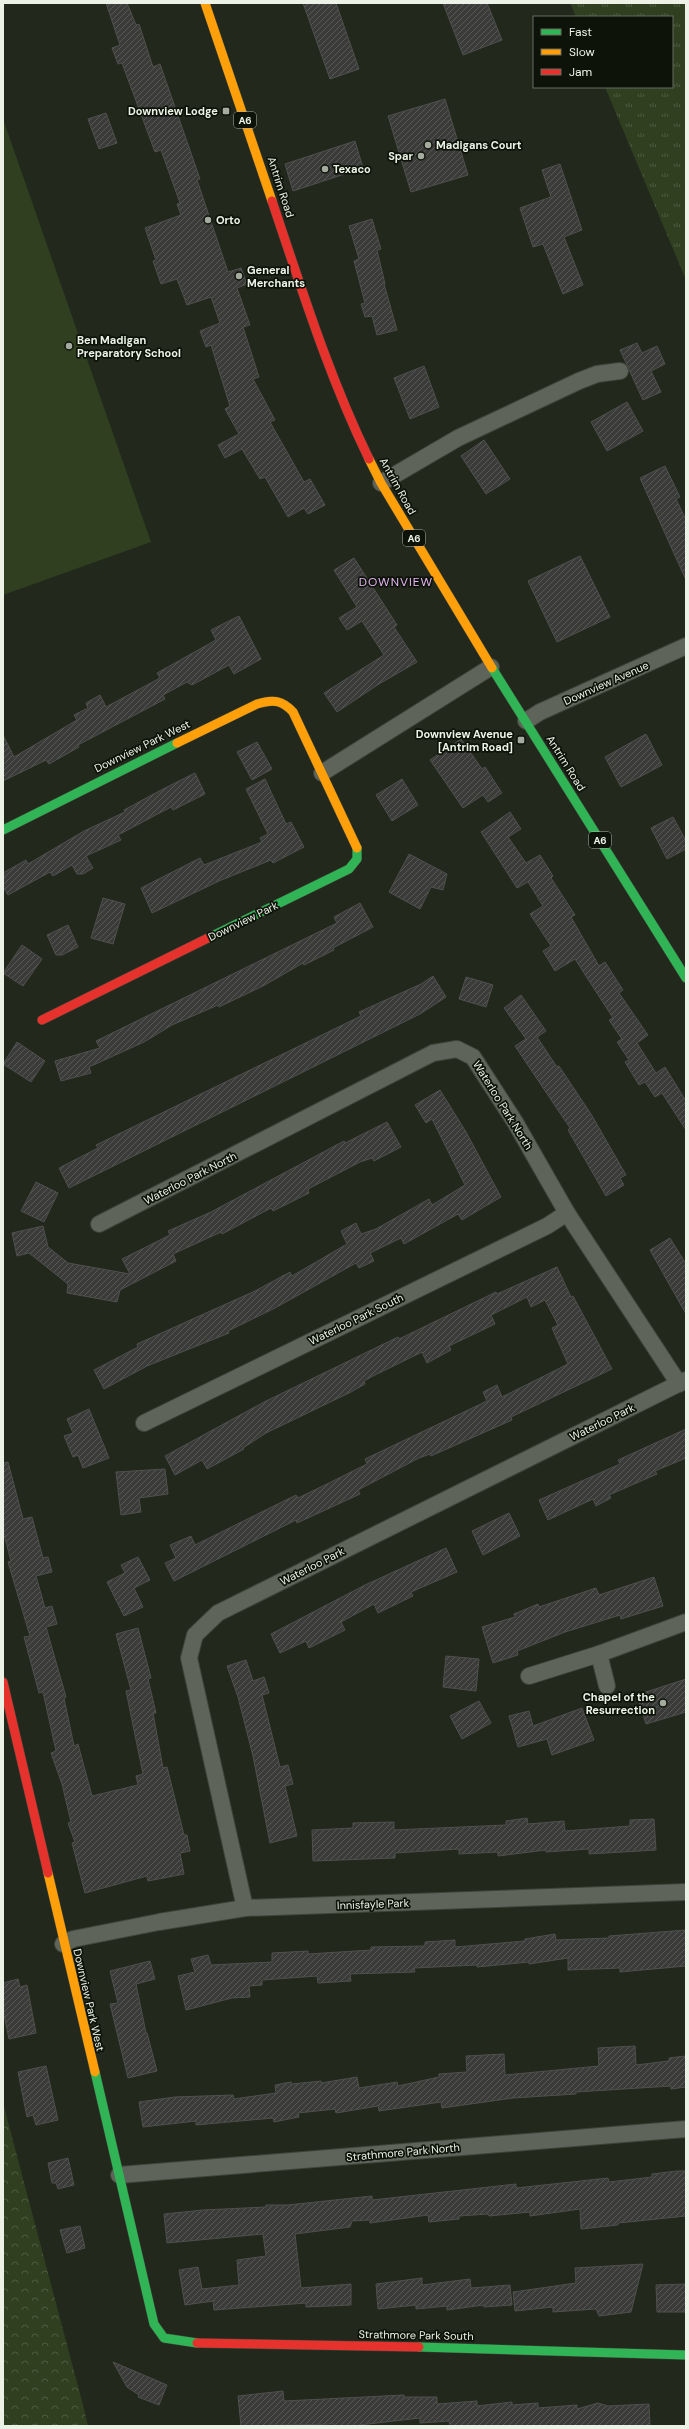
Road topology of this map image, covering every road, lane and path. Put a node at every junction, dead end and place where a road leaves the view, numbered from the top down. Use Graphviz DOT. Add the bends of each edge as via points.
graph roads {
  1 [pos="205,3"];
  2 [pos="620,371"];
  3 [pos="381,483"];
  4 [pos="686,646"];
  5 [pos="491,667"];
  6 [pos="293,712"];
  7 [pos="526,721"];
  8 [pos="322,773"];
  9 [pos="3,830"];
  10 [pos="686,978"];
  11 [pos="42,1020"];
  12 [pos="567,1213"];
  13 [pos="99,1224"];
  14 [pos="682,1382"];
  15 [pos="144,1423"];
  16 [pos="686,1622"];
  17 [pos="599,1654"];
  18 [pos="529,1676"];
  19 [pos="3,1682"];
  20 [pos="607,1686"];
  21 [pos="686,1892"];
  22 [pos="245,1908"];
  23 [pos="63,1944"];
  24 [pos="686,2129"];
  25 [pos="119,2175"];
  26 [pos="154,2324"];
  27 [pos="686,2355"];
  1 -- 3 [label="street, Antrim Road / A6" via="333,377"];
  2 -- 3 [label="street" via="597,374 572,384 458,438"];
  3 -- 5 [label="street, Antrim Road / A6"];
  4 -- 7 [label="street, Downview Avenue" via="540,712"];
  5 -- 7 [label="street, Antrim Road / A6"];
  5 -- 8 [label="street"];
  6 -- 8 [label="street, Downview Park"];
  6 -- 9 [label="street, Downview Park West" via="283,702 257,704"];
  7 -- 10 [label="street, Antrim Road / A6"];
  8 -- 11 [label="street, Downview Park" via="357,845 356,859 349,869"];
  12 -- 13 [label="street, Waterloo Park North" via="515,1122 473,1057 457,1048 433,1053"];
  12 -- 14 [label="street, Waterloo Park North"];
  12 -- 15 [label="street, Waterloo Park South" via="547,1226"];
  14 -- 22 [label="street, Waterloo Park" via="218,1613 195,1635 189,1658"];
  16 -- 17 [label="street"];
  17 -- 18 [label="street"];
  17 -- 20 [label="street"];
  19 -- 23 [label="street, Downview Park West"];
  21 -- 22 [label="street, Innisfayle Park"];
  22 -- 23 [label="street, Innisfayle Park" via="151,1923 73,1939"];
  23 -- 25 [label="street, Downview Park West"];
  24 -- 25 [label="street, Strathmore Park North"];
  25 -- 26 [label="street, Downview Park West"];
  26 -- 27 [label="street, Strathmore Park South" via="164,2338 193,2343"];
}
